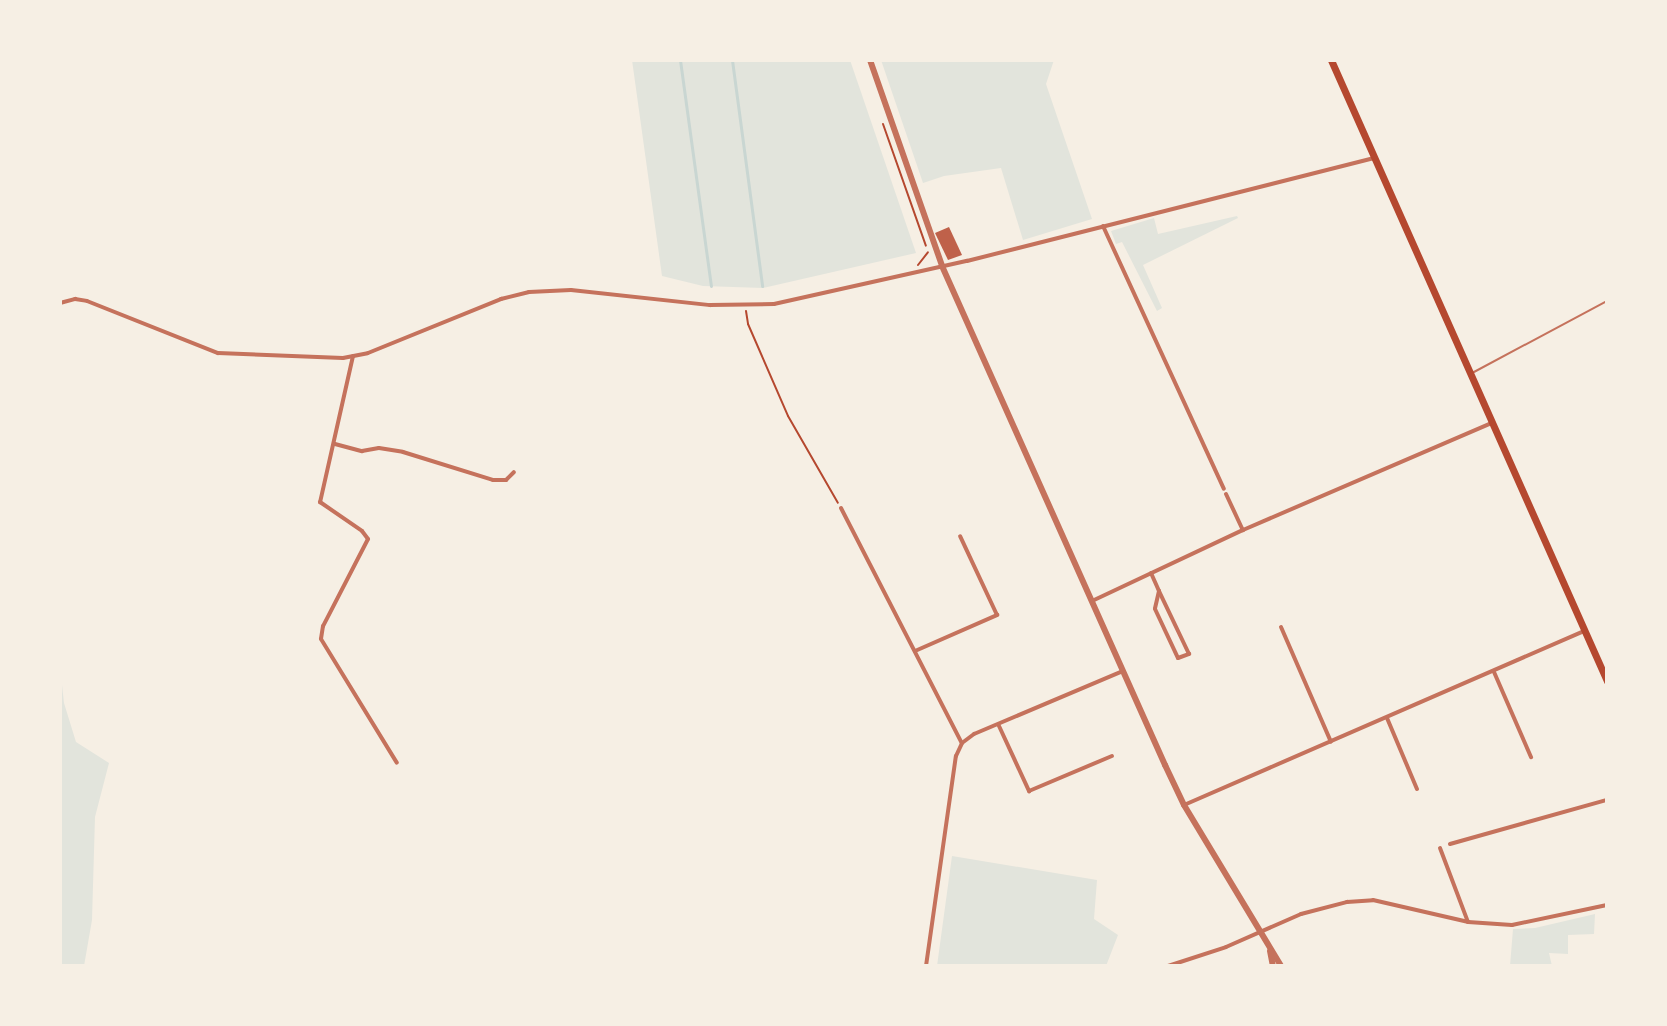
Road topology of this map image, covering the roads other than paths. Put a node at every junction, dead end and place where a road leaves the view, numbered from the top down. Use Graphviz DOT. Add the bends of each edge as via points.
graph roads {
  1 [pos="870,60"];
  2 [pos="1331,60"];
  3 [pos="1375,158"];
  4 [pos="1103,226"];
  5 [pos="942,266"];
  6 [pos="1607,301"];
  7 [pos="60,303"];
  8 [pos="353,356"];
  9 [pos="1470,374"];
  10 [pos="1493,423"];
  11 [pos="335,444"];
  12 [pos="514,472"];
  13 [pos="841,508"];
  14 [pos="1243,530"];
  15 [pos="960,536"];
  16 [pos="1151,573"];
  17 [pos="1159,591"];
  18 [pos="1092,601"];
  19 [pos="1281,627"];
  20 [pos="1584,631"];
  21 [pos="915,651"];
  22 [pos="1123,671"];
  23 [pos="1494,671"];
  24 [pos="1607,681"];
  25 [pos="1387,718"];
  26 [pos="999,726"];
  27 [pos="1331,742"];
  28 [pos="962,743"];
  29 [pos="1112,756"];
  30 [pos="1531,757"];
  31 [pos="397,763"];
  32 [pos="1417,789"];
  33 [pos="1607,800"];
  34 [pos="1184,805"];
  35 [pos="1450,844"];
  36 [pos="1440,848"];
  37 [pos="1607,905"];
  38 [pos="1468,922"];
  39 [pos="1261,931"];
  40 [pos="1268,944"];
  41 [pos="926,966"];
  42 [pos="1168,966"];
  43 [pos="1273,966"];
  44 [pos="1281,966"];
  1 -- 5 [label="street"];
  2 -- 3 [label="main road"];
  3 -- 4 [label="street"];
  3 -- 9 [label="main road"];
  4 -- 5 [label="street"];
  4 -- 14 [label="street"];
  5 -- 8 [label="street" via="783,303 747,306 580,291 529,292"];
  5 -- 18 [label="street"];
  6 -- 9 [label="lane"];
  7 -- 8 [label="street" via="87,301 218,353"];
  8 -- 11 [label="street"];
  9 -- 10 [label="main road"];
  10 -- 14 [label="street"];
  10 -- 20 [label="main road"];
  11 -- 12 [label="street" via="403,452 493,480 506,480"];
  11 -- 31 [label="street" via="320,502 368,539 321,639"];
  13 -- 21 [label="street"];
  14 -- 16 [label="street"];
  15 -- 21 [label="street" via="997,615"];
  16 -- 17 [label="street"];
  16 -- 18 [label="street"];
  17 -- 17 [label="street" via="1189,654 1178,658 1155,609"];
  18 -- 22 [label="street"];
  19 -- 27 [label="street"];
  20 -- 23 [label="street"];
  20 -- 24 [label="main road"];
  21 -- 28 [label="street"];
  22 -- 26 [label="street"];
  22 -- 34 [label="street"];
  23 -- 25 [label="street"];
  23 -- 30 [label="street"];
  25 -- 27 [label="street"];
  25 -- 32 [label="street"];
  26 -- 28 [label="street"];
  26 -- 29 [label="street" via="1029,791"];
  27 -- 34 [label="street"];
  28 -- 41 [label="street"];
  33 -- 35 [label="street"];
  34 -- 39 [label="street"];
  36 -- 38 [label="street"];
  37 -- 38 [label="street" via="1512,925"];
  38 -- 39 [label="street" via="1373,900 1317,910"];
  39 -- 40 [label="street"];
  39 -- 42 [label="street"];
  40 -- 43 [label="street"];
  40 -- 44 [label="street"];
}
